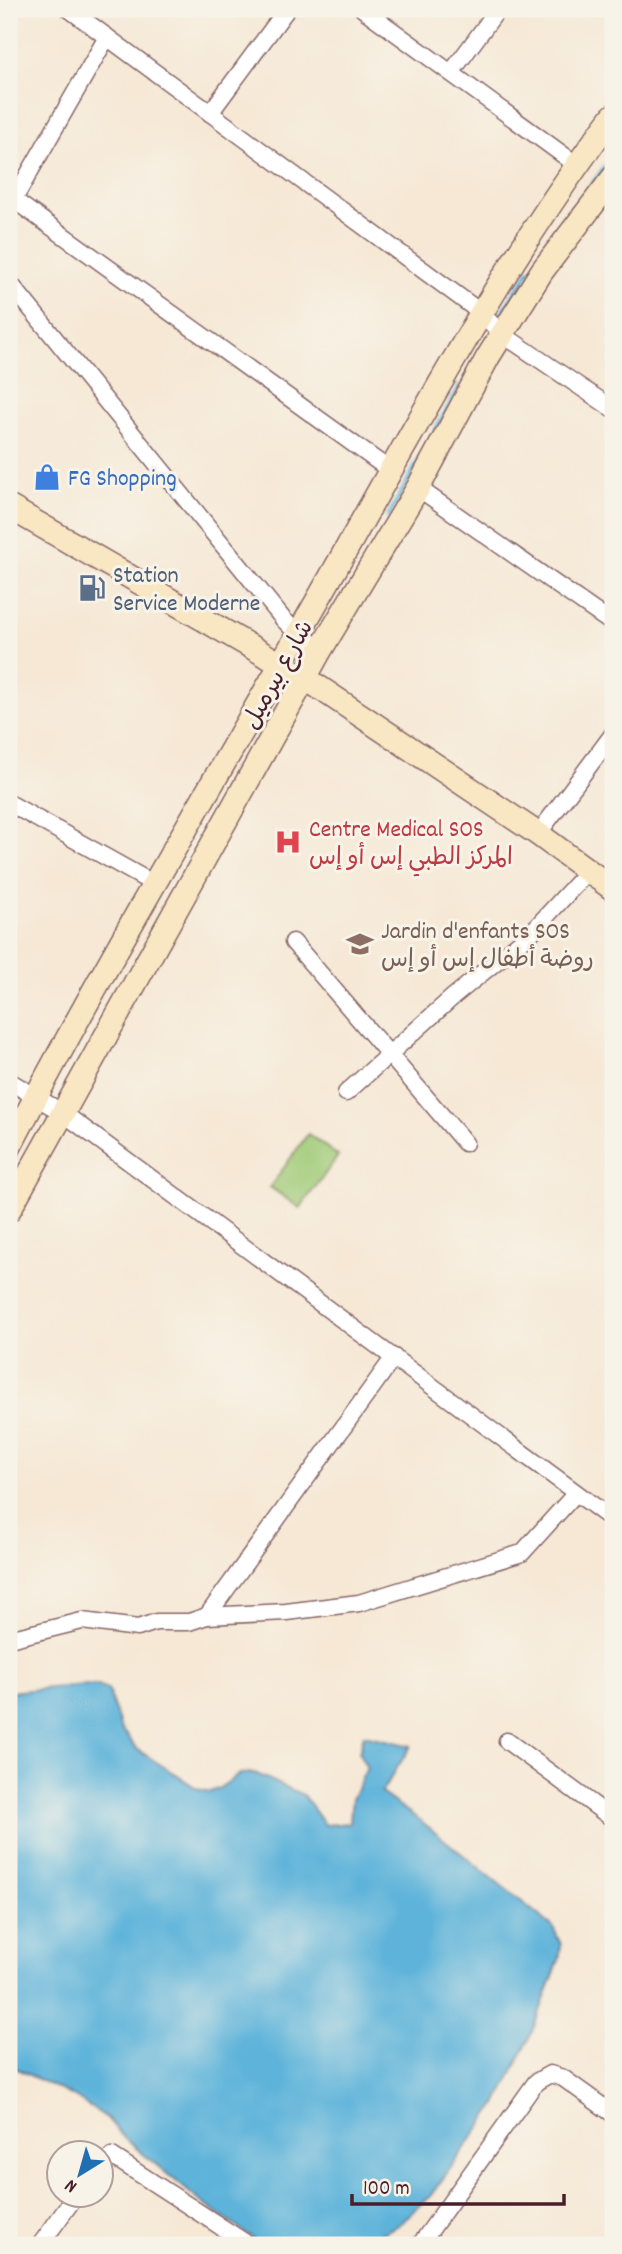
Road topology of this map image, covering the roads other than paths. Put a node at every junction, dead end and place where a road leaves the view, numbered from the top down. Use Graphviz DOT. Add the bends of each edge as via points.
graph roads {
  1 [pos="69,9"];
  2 [pos="287,9"];
  3 [pos="363,9"];
  4 [pos="498,9"];
  5 [pos="107,37"];
  6 [pos="451,73"];
  7 [pos="210,113"];
  8 [pos="613,116"];
  9 [pos="577,165"];
  10 [pos="612,182"];
  11 [pos="11,205"];
  12 [pos="9,282"];
  13 [pos="480,312"];
  14 [pos="502,334"];
  15 [pos="613,409"];
  16 [pos="391,471"];
  17 [pos="418,488"];
  18 [pos="9,507"];
  19 [pos="613,624"];
  20 [pos="298,634"];
  21 [pos="321,649"];
  22 [pos="281,664"];
  23 [pos="305,678"];
  24 [pos="613,734"];
  25 [pos="9,803"];
  26 [pos="538,834"];
  27 [pos="587,872"];
  28 [pos="154,884"];
  29 [pos="613,889"];
  30 [pos="293,942"];
  31 [pos="390,1053"];
  32 [pos="9,1082"];
  33 [pos="346,1093"];
  34 [pos="50,1105"];
  35 [pos="465,1143"];
  36 [pos="9,1148"];
  37 [pos="9,1210"];
  38 [pos="394,1357"];
  39 [pos="576,1493"];
  40 [pos="613,1520"];
  41 [pos="207,1616"];
  42 [pos="9,1640"];
  43 [pos="507,1741"];
  44 [pos="613,1819"];
  45 [pos="613,2114"];
  46 [pos="116,2159"];
  47 [pos="67,2208"];
  48 [pos="40,2245"];
  49 [pos="249,2245"];
  50 [pos="421,2245"];
  1 -- 5 [label="street"];
  2 -- 7 [label="street"];
  3 -- 6 [label="street"];
  4 -- 6 [label="street"];
  5 -- 7 [label="street"];
  5 -- 11 [label="street"];
  6 -- 9 [label="street"];
  7 -- 13 [label="street"];
  8 -- 9 [label="street, شارع بيرميل"];
  9 -- 13 [label="street, شارع بيرميل"];
  10 -- 14 [label="street, شارع بيرميل" via="542,271"];
  11 -- 16 [label="street"];
  12 -- 20 [label="street"];
  13 -- 14 [label="street"];
  13 -- 16 [label="street, شارع بيرميل"];
  14 -- 15 [label="street"];
  14 -- 17 [label="street, شارع بيرميل"];
  16 -- 20 [label="street, شارع بيرميل"];
  17 -- 19 [label="street"];
  17 -- 21 [label="street, شارع بيرميل"];
  18 -- 22 [label="street"];
  20 -- 21 [label="street"];
  20 -- 22 [label="street, شارع بيرميل"];
  21 -- 23 [label="street, شارع بيرميل"];
  22 -- 23 [label="street"];
  22 -- 28 [label="street, شارع بيرميل"];
  23 -- 26 [label="street"];
  23 -- 34 [label="street, شارع بيرميل"];
  24 -- 26 [label="street"];
  25 -- 28 [label="street"];
  26 -- 27 [label="street"];
  27 -- 29 [label="street"];
  27 -- 31 [label="street" via="530,934"];
  28 -- 34 [label="street, شارع بيرميل"];
  30 -- 31 [label="street"];
  31 -- 33 [label="street"];
  31 -- 35 [label="street"];
  32 -- 34 [label="street"];
  34 -- 36 [label="street, شارع بيرميل"];
  34 -- 37 [label="street, شارع بيرميل"];
  34 -- 38 [label="street"];
  38 -- 39 [label="street"];
  38 -- 41 [label="street"];
  39 -- 40 [label="street"];
  39 -- 41 [label="street" via="531,1545 510,1559 359,1603"];
  41 -- 42 [label="street" via="138,1628 82,1621"];
  43 -- 44 [label="street"];
  45 -- 50 [label="street" via="563,2078 550,2074 536,2082"];
  46 -- 49 [label="street"];
  47 -- 48 [label="street"];
}
